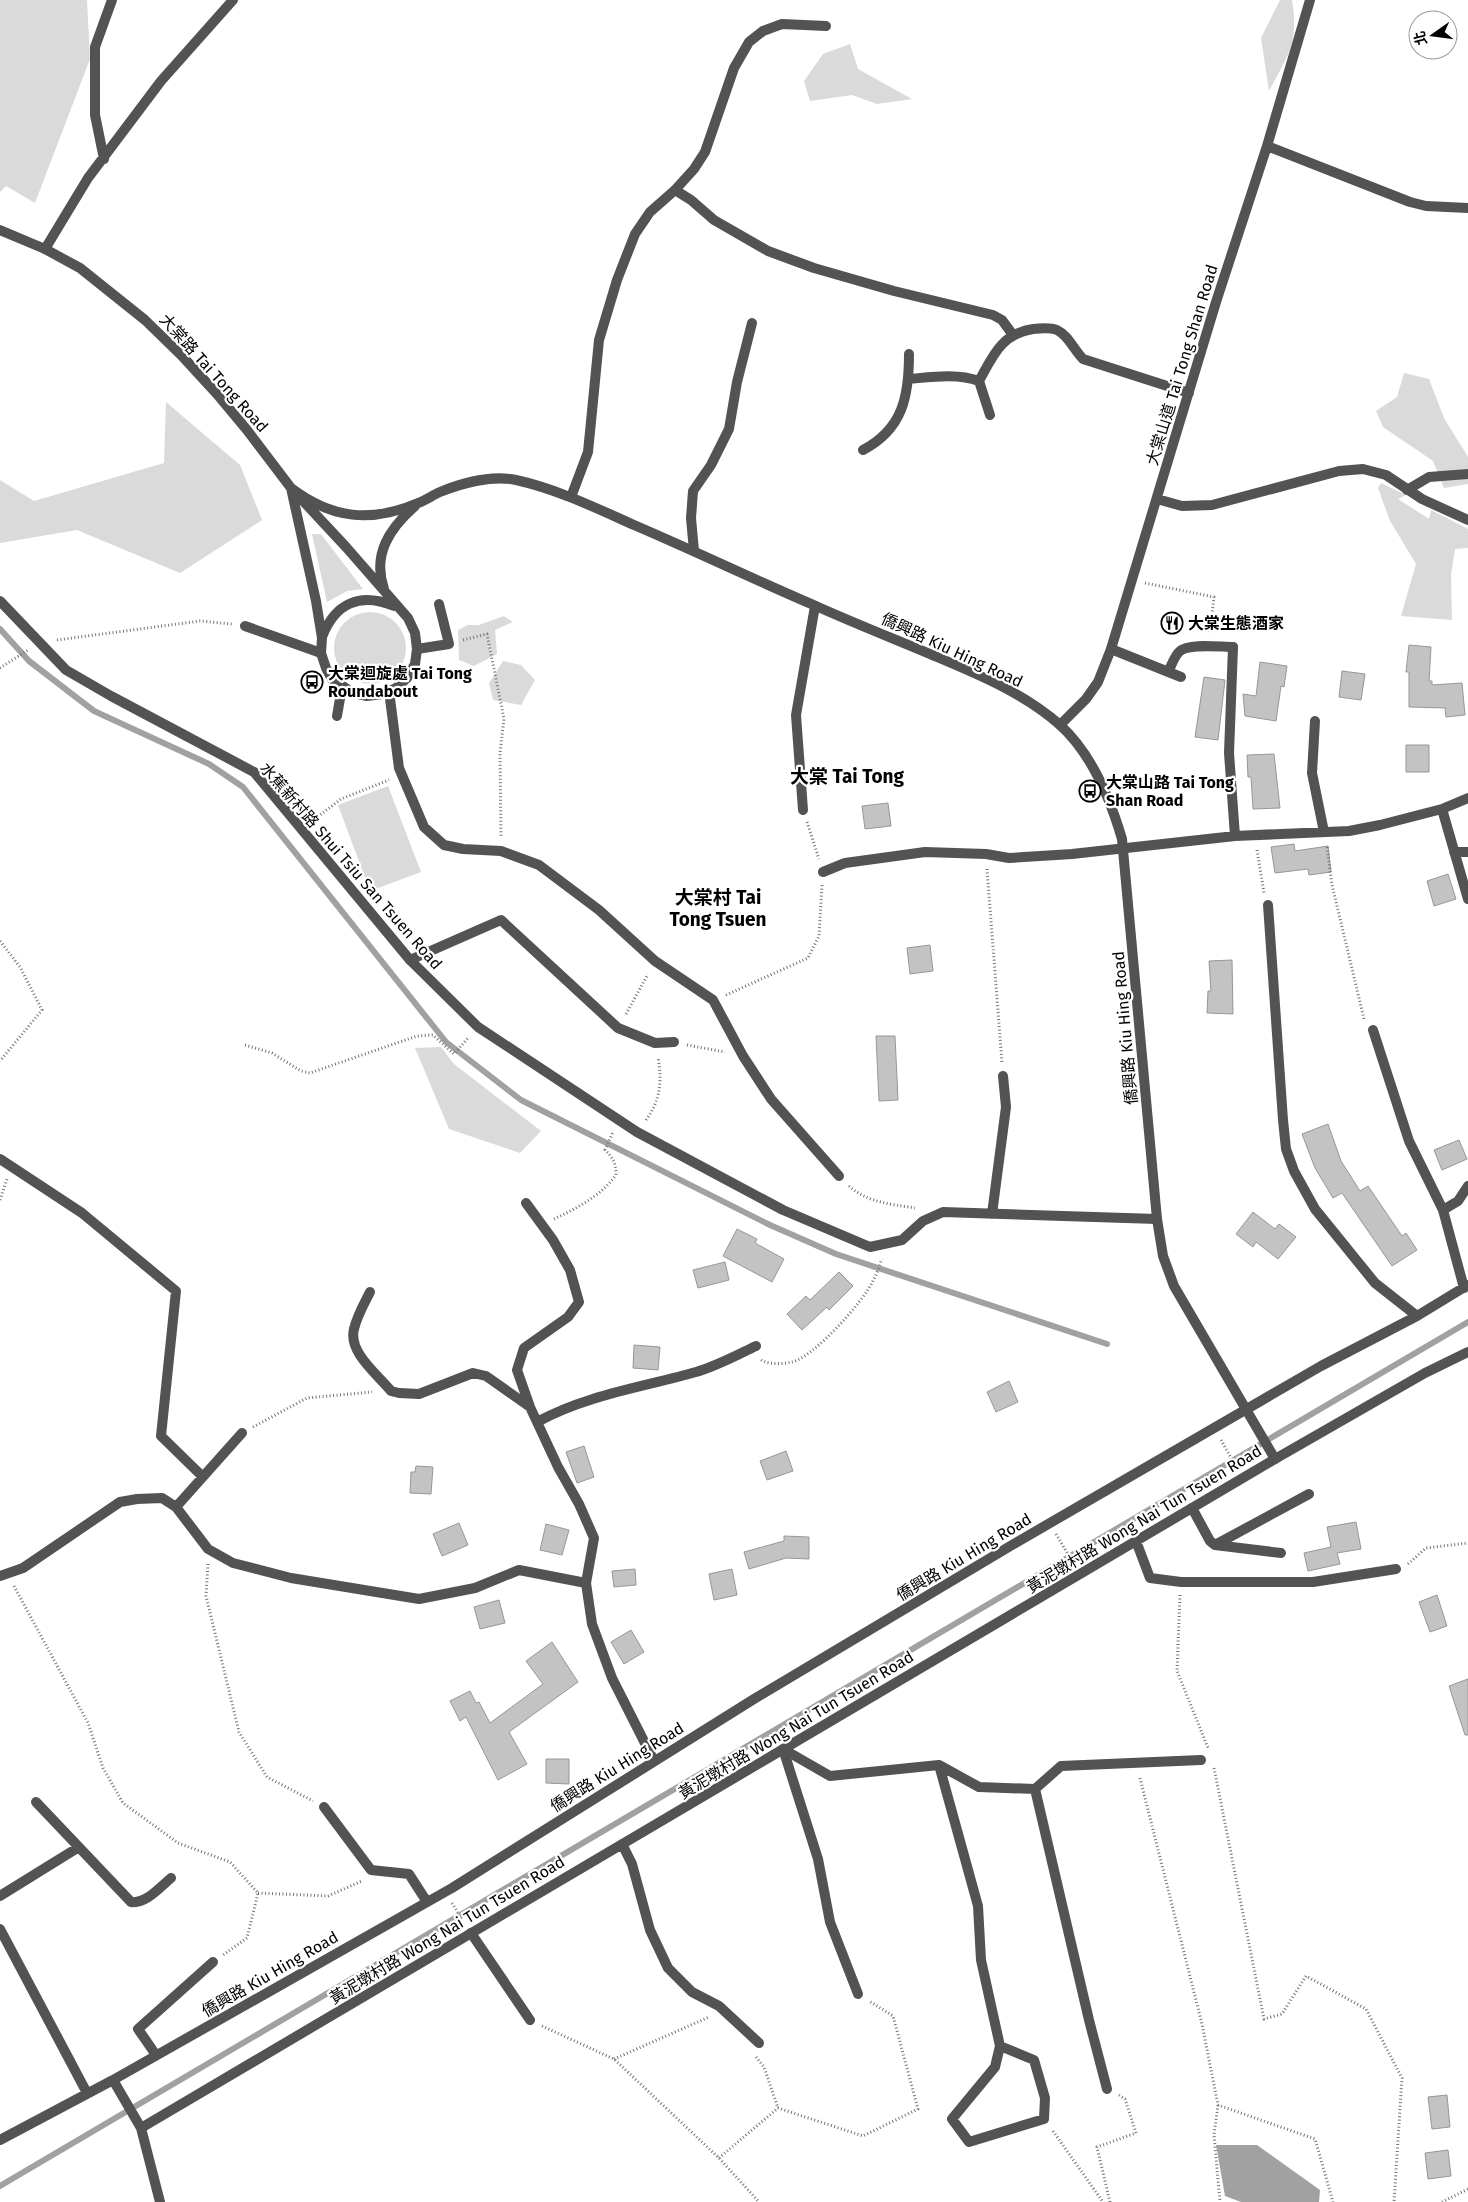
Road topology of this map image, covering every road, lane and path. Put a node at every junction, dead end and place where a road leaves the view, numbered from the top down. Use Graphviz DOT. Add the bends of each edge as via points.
graph roads {
  1 [pos="112,0"];
  2 [pos="233,0"];
  3 [pos="1310,0"];
  4 [pos="826,26"];
  5 [pos="1267,146"];
  6 [pos="104,159"];
  7 [pos="675,190"];
  8 [pos="1468,208"];
  9 [pos="0,230"];
  10 [pos="46,248"];
  11 [pos="752,323"];
  12 [pos="1014,335"];
  13 [pos="909,354"];
  14 [pos="909,379"];
  15 [pos="979,381"];
  16 [pos="1189,393"];
  17 [pos="990,415"];
  18 [pos="863,450"];
  19 [pos="1468,474"];
  20 [pos="291,488"];
  21 [pos="1407,490"];
  22 [pos="571,497"];
  23 [pos="1157,499"];
  24 [pos="420,502"];
  25 [pos="1468,520"];
  26 [pos="694,551"];
  27 [pos="1133,580"];
  28 [pos="386,594"];
  29 [pos="0,601"];
  30 [pos="439,604"];
  31 [pos="815,606"];
  32 [pos="398,607"];
  33 [pos="245,626"];
  34 [pos="322,638"];
  35 [pos="449,644"];
  36 [pos="36,645"];
  37 [pos="1208,647"];
  38 [pos="418,648"];
  39 [pos="1111,649"];
  40 [pos="321,653"];
  41 [pos="0,668"];
  42 [pos="1168,672"];
  43 [pos="1181,677"];
  44 [pos="342,687"];
  45 [pos="389,691"];
  46 [pos="337,716"];
  47 [pos="1315,721"];
  48 [pos="1060,725"];
  49 [pos="401,775"];
  50 [pos="1468,798"];
  51 [pos="1442,809"];
  52 [pos="803,810"];
  53 [pos="301,829"];
  54 [pos="1324,832"];
  55 [pos="1255,834"];
  56 [pos="1236,836"];
  57 [pos="1123,848"];
  58 [pos="501,851"];
  59 [pos="1454,852"];
  60 [pos="1468,852"];
  61 [pos="986,854"];
  62 [pos="823,872"];
  63 [pos="1468,899"];
  64 [pos="1268,905"];
  65 [pos="0,941"];
  66 [pos="410,960"];
  67 [pos="655,961"];
  68 [pos="712,1000"];
  69 [pos="618,1028"];
  70 [pos="1373,1030"];
  71 [pos="468,1038"];
  72 [pos="674,1042"];
  73 [pos="655,1043"];
  74 [pos="245,1045"];
  75 [pos="743,1056"];
  76 [pos="0,1061"];
  77 [pos="1003,1076"];
  78 [pos="637,1132"];
  79 [pos="605,1150"];
  80 [pos="0,1159"];
  81 [pos="12,1167"];
  82 [pos="839,1176"];
  83 [pos="1468,1186"];
  84 [pos="0,1200"];
  85 [pos="526,1203"];
  86 [pos="1443,1210"];
  87 [pos="943,1212"];
  88 [pos="992,1214"];
  89 [pos="1157,1219"];
  90 [pos="542,1226"];
  91 [pos="882,1257"];
  92 [pos="1466,1286"];
  93 [pos="370,1292"];
  94 [pos="1417,1316"];
  95 [pos="756,1346"];
  96 [pos="746,1351"];
  97 [pos="1468,1352"];
  98 [pos="391,1391"];
  99 [pos="530,1408"];
  100 [pos="1246,1411"];
  101 [pos="537,1422"];
  102 [pos="242,1433"];
  103 [pos="1221,1439"];
  104 [pos="1275,1459"];
  105 [pos="1238,1470"];
  106 [pos="202,1476"];
  107 [pos="1309,1494"];
  108 [pos="176,1507"];
  109 [pos="1192,1508"];
  110 [pos="1054,1530"];
  111 [pos="1136,1541"];
  112 [pos="1468,1543"];
  113 [pos="1215,1545"];
  114 [pos="208,1549"];
  115 [pos="1281,1553"];
  116 [pos="1073,1563"];
  117 [pos="1396,1569"];
  118 [pos="4,1575"];
  119 [pos="1180,1582"];
  120 [pos="586,1583"];
  121 [pos="783,1749"];
  122 [pos="1208,1750"];
  123 [pos="1212,1758"];
  124 [pos="1201,1760"];
  125 [pos="654,1761"];
  126 [pos="1137,1762"];
  127 [pos="938,1765"];
  128 [pos="1035,1790"];
  129 [pos="36,1802"];
  130 [pos="324,1807"];
  131 [pos="622,1844"];
  132 [pos="79,1847"];
  133 [pos="170,1878"];
  134 [pos="364,1880"];
  135 [pos="258,1893"];
  136 [pos="0,1896"];
  137 [pos="427,1902"];
  138 [pos="454,1906"];
  139 [pos="464,1922"];
  140 [pos="0,1929"];
  141 [pos="471,1933"];
  142 [pos="213,1962"];
  143 [pos="858,1994"];
  144 [pos="710,2016"];
  145 [pos="530,2020"];
  146 [pos="759,2043"];
  147 [pos="1000,2046"];
  148 [pos="156,2055"];
  149 [pos="614,2059"];
  150 [pos="114,2080"];
  151 [pos="1107,2089"];
  152 [pos="87,2094"];
  153 [pos="1218,2104"];
  154 [pos="1044,2119"];
  155 [pos="141,2128"];
  156 [pos="0,2140"];
  157 [pos="720,2158"];
  158 [pos="1468,2189"];
  159 [pos="160,2202"];
  160 [pos="759,2202"];
  161 [pos="1103,2202"];
  162 [pos="1110,2202"];
  163 [pos="1220,2202"];
  164 [pos="1333,2202"];
  165 [pos="1394,2202"];
  166 [pos="1442,2202"];
  1 -- 6 [label="street" via="95,47 96,115"];
  2 -- 6 [label="street" via="162,81"];
  3 -- 5 [label="street, 大棠山道 Tai Tong Shan Road"];
  4 -- 7 [label="street" via="782,24 763,30 749,42 734,68 705,152"];
  5 -- 8 [label="street" via="1410,202"];
  5 -- 16 [label="street, 大棠山道 Tai Tong Shan Road"];
  6 -- 10 [label="street" via="88,178"];
  7 -- 12 [label="street" via="714,220 768,251 894,291 993,315 1002,320"];
  7 -- 22 [label="street" via="650,212 635,234 617,280 599,340 588,452"];
  9 -- 10 [label="street, 大棠路 Tai Tong Road"];
  10 -- 20 [label="street, 大棠路 Tai Tong Road" via="80,268 152,326 247,430"];
  11 -- 26 [label="street" via="728,429 711,465 693,491"];
  12 -- 15 [label="street" via="999,346"];
  12 -- 16 [label="street" via="1026,330 1057,330 1083,359"];
  13 -- 14 [label="street"];
  14 -- 15 [label="street" via="942,377"];
  14 -- 18 [label="street" via="898,419 878,442"];
  15 -- 17 [label="street"];
  16 -- 23 [label="street, 大棠山道 Tai Tong Shan Road"];
  19 -- 21 [label="street" via="1429,477"];
  20 -- 24 [label="street, 僑興路 Kiu Hing Road" via="322,508 349,514 378,514"];
  20 -- 28 [label="street, 大棠路 Tai Tong Road"];
  20 -- 34 [label="street, 大棠路 Tai Tong Road"];
  21 -- 23 [label="street" via="1386,475 1363,469 1339,471 1212,505 1182,506"];
  21 -- 25 [label="street"];
  22 -- 24 [label="street, 僑興路 Kiu Hing Road" via="514,479 488,479 462,484"];
  22 -- 26 [label="street, 僑興路 Kiu Hing Road"];
  23 -- 27 [label="street, 大棠山道 Tai Tong Shan Road"];
  24 -- 28 [label="street" via="400,519 386,540 380,569"];
  26 -- 31 [label="street, 僑興路 Kiu Hing Road"];
  27 -- 37 [label="path" via="1214,597"];
  27 -- 39 [label="street, 大棠山道 Tai Tong Shan Road"];
  28 -- 32 [label="street, 大棠路 Tai Tong Road"];
  29 -- 36 [label="street, 水蕉新村路 Shui Tsiu San Tsuen Road"];
  30 -- 35 [label="street"];
  31 -- 48 [label="street, 僑興路 Kiu Hing Road" via="1001,686"];
  31 -- 52 [label="street" via="796,715"];
  32 -- 34 [label="street, 大棠路 Tai Tong Road" via="366,599 351,603 328,623"];
  32 -- 38 [label="street, 大棠路 Tai Tong Road" via="408,618"];
  33 -- 36 [label="path" via="200,621"];
  33 -- 40 [label="street"];
  34 -- 40 [label="street, 大棠路 Tai Tong Road"];
  35 -- 38 [label="street"];
  35 -- 58 [label="path" via="487,634 504,719 500,753"];
  36 -- 41 [label="path"];
  36 -- 53 [label="street, 水蕉新村路 Shui Tsiu San Tsuen Road" via="66,670 254,772"];
  37 -- 42 [label="street" via="1183,648"];
  37 -- 56 [label="street" via="1232,647 1229,753"];
  38 -- 45 [label="street, 大棠路 Tai Tong Road" via="407,678"];
  39 -- 42 [label="street"];
  39 -- 48 [label="street, 大棠山道 Tai Tong Shan Road" via="1098,682"];
  40 -- 44 [label="street, 大棠路 Tai Tong Road" via="332,679"];
  42 -- 43 [label="street"];
  44 -- 45 [label="street, 大棠路 Tai Tong Road" via="368,696"];
  44 -- 46 [label="street"];
  45 -- 49 [label="street"];
  47 -- 54 [label="street" via="1312,773"];
  48 -- 57 [label="street, 僑興路 Kiu Hing Road" via="1076,743 1103,786 1115,813"];
  49 -- 53 [label="path" via="341,799"];
  49 -- 58 [label="street" via="424,827 444,845"];
  50 -- 51 [label="street"];
  51 -- 54 [label="street" via="1380,825"];
  51 -- 59 [label="street"];
  52 -- 62 [label="path"];
  53 -- 66 [label="street, 水蕉新村路 Shui Tsiu San Tsuen Road"];
  54 -- 55 [label="street"];
  54 -- 70 [label="path" via="1332,884 1364,1019"];
  55 -- 56 [label="street"];
  55 -- 64 [label="path"];
  56 -- 57 [label="street"];
  57 -- 61 [label="street" via="1009,858"];
  57 -- 89 [label="street, 僑興路 Kiu Hing Road"];
  58 -- 67 [label="street" via="539,865 599,910"];
  59 -- 60 [label="street"];
  59 -- 63 [label="street"];
  61 -- 62 [label="street" via="925,852 845,863"];
  61 -- 77 [label="path"];
  62 -- 68 [label="path" via="819,936 808,958"];
  64 -- 94 [label="street" via="1286,1149 1315,1209 1375,1283"];
  65 -- 76 [label="path" via="20,967 42,1010"];
  66 -- 69 [label="street" via="501,920"];
  66 -- 78 [label="street, 水蕉新村路 Shui Tsiu San Tsuen Road" via="478,1027"];
  67 -- 68 [label="street"];
  67 -- 69 [label="path"];
  68 -- 75 [label="street"];
  69 -- 73 [label="street"];
  70 -- 86 [label="street" via="1408,1141"];
  71 -- 74 [label="path" via="454,1054 433,1035 427,1034 310,1073 272,1053"];
  72 -- 73 [label="street"];
  72 -- 75 [label="path"];
  73 -- 78 [label="path" via="660,1073 657,1104"];
  75 -- 82 [label="street" via="772,1099"];
  77 -- 88 [label="street" via="1006,1107"];
  78 -- 87 [label="street, 水蕉新村路 Shui Tsiu San Tsuen Road" via="783,1210 870,1247 902,1240 923,1221"];
  79 -- 90 [label="path" via="616,1165 613,1179 582,1205"];
  80 -- 81 [label="street"];
  81 -- 84 [label="path"];
  81 -- 106 [label="street" via="82,1213 176,1291 161,1436"];
  82 -- 87 [label="path" via="856,1192 877,1202"];
  83 -- 86 [label="street" via="1458,1201"];
  85 -- 90 [label="street"];
  86 -- 92 [label="street"];
  87 -- 88 [label="street, 水蕉新村路 Shui Tsiu San Tsuen Road"];
  88 -- 89 [label="street, 水蕉新村路 Shui Tsiu San Tsuen Road"];
  89 -- 100 [label="street, 僑興路 Kiu Hing Road" via="1163,1256 1174,1286"];
  90 -- 99 [label="street" via="570,1270 579,1302 568,1317 524,1348 518,1370"];
  91 -- 96 [label="path" via="873,1282 852,1311 814,1349 793,1362 768,1364"];
  92 -- 94 [label="street, 僑興路 Kiu Hing Road"];
  93 -- 98 [label="street" via="354,1327 355,1349"];
  94 -- 100 [label="street, 僑興路 Kiu Hing Road" via="1320,1366"];
  95 -- 96 [label="street"];
  96 -- 101 [label="street" via="698,1372 582,1402"];
  97 -- 104 [label="street, 黃泥墩村路 Wong Nai Tun Tsuen Road"];
  98 -- 99 [label="street" via="418,1394 473,1373 486,1376"];
  98 -- 102 [label="path" via="307,1398"];
  99 -- 101 [label="street"];
  100 -- 104 [label="street, 僑興路 Kiu Hing Road"];
  100 -- 125 [label="street, 僑興路 Kiu Hing Road" via="1012,1544"];
  101 -- 120 [label="street" via="594,1538"];
  102 -- 106 [label="street"];
  103 -- 105 [label="path"];
  104 -- 109 [label="street, 黃泥墩村路 Wong Nai Tun Tsuen Road"];
  106 -- 108 [label="street"];
  107 -- 113 [label="street"];
  108 -- 114 [label="street"];
  108 -- 118 [label="street" via="162,1498 120,1502 23,1568"];
  109 -- 111 [label="street, 黃泥墩村路 Wong Nai Tun Tsuen Road"];
  109 -- 113 [label="street"];
  110 -- 116 [label="path"];
  111 -- 119 [label="street" via="1150,1578"];
  111 -- 121 [label="street, 黃泥墩村路 Wong Nai Tun Tsuen Road"];
  112 -- 117 [label="path" via="1426,1548 1411,1563"];
  113 -- 115 [label="street"];
  114 -- 120 [label="street" via="233,1563 291,1578 419,1599 475,1588 519,1570"];
  114 -- 130 [label="path" via="206,1596 239,1732 267,1777"];
  117 -- 119 [label="street" via="1314,1582"];
  118 -- 135 [label="path" via="88,1723 103,1768 123,1803 178,1844 230,1862"];
  119 -- 122 [label="path" via="1177,1671"];
  120 -- 125 [label="street" via="592,1624 612,1678"];
  121 -- 127 [label="street" via="830,1776"];
  121 -- 131 [label="street, 黃泥墩村路 Wong Nai Tun Tsuen Road"];
  121 -- 143 [label="street" via="818,1859 830,1922"];
  123 -- 165 [label="path" via="1264,2020 1282,2014 1306,1976 1366,2009 1402,2078"];
  124 -- 126 [label="street"];
  125 -- 137 [label="street, 僑興路 Kiu Hing Road"];
  126 -- 128 [label="street" via="1061,1766"];
  126 -- 153 [label="path" via="1202,2024"];
  127 -- 128 [label="street" via="979,1788"];
  127 -- 147 [label="street" via="978,1906 981,1960"];
  128 -- 151 [label="street"];
  129 -- 132 [label="street"];
  130 -- 137 [label="street" via="371,1870 409,1874"];
  131 -- 141 [label="street, 黃泥墩村路 Wong Nai Tun Tsuen Road"];
  131 -- 146 [label="street" via="632,1864 650,1930 668,1968 692,1992 719,2006"];
  132 -- 133 [label="street" via="131,1902 139,1903 146,1899"];
  132 -- 136 [label="street"];
  134 -- 135 [label="path" via="328,1896"];
  135 -- 142 [label="path" via="247,1938"];
  137 -- 148 [label="street, 僑興路 Kiu Hing Road"];
  138 -- 139 [label="path"];
  140 -- 152 [label="street"];
  141 -- 145 [label="street"];
  141 -- 155 [label="street, 黃泥墩村路 Wong Nai Tun Tsuen Road"];
  142 -- 148 [label="street" via="138,2029"];
  143 -- 157 [label="path" via="893,2016 918,2109 863,2136 778,2108"];
  144 -- 149 [label="path"];
  145 -- 149 [label="path"];
  147 -- 154 [label="street" via="1034,2060 1045,2098"];
  147 -- 154 [label="street" via="995,2067 952,2119 969,2142"];
  148 -- 150 [label="street, 僑興路 Kiu Hing Road"];
  149 -- 157 [label="path"];
  150 -- 152 [label="street, 僑興路 Kiu Hing Road"];
  150 -- 155 [label="street"];
  151 -- 162 [label="path" via="1125,2099 1136,2133 1097,2148"];
  152 -- 156 [label="street, 僑興路 Kiu Hing Road"];
  153 -- 163 [label="path" via="1214,2135"];
  153 -- 164 [label="path" via="1314,2139"];
  154 -- 161 [label="path"];
  155 -- 159 [label="street"];
  157 -- 160 [label="path"];
  158 -- 166 [label="path"];
}
